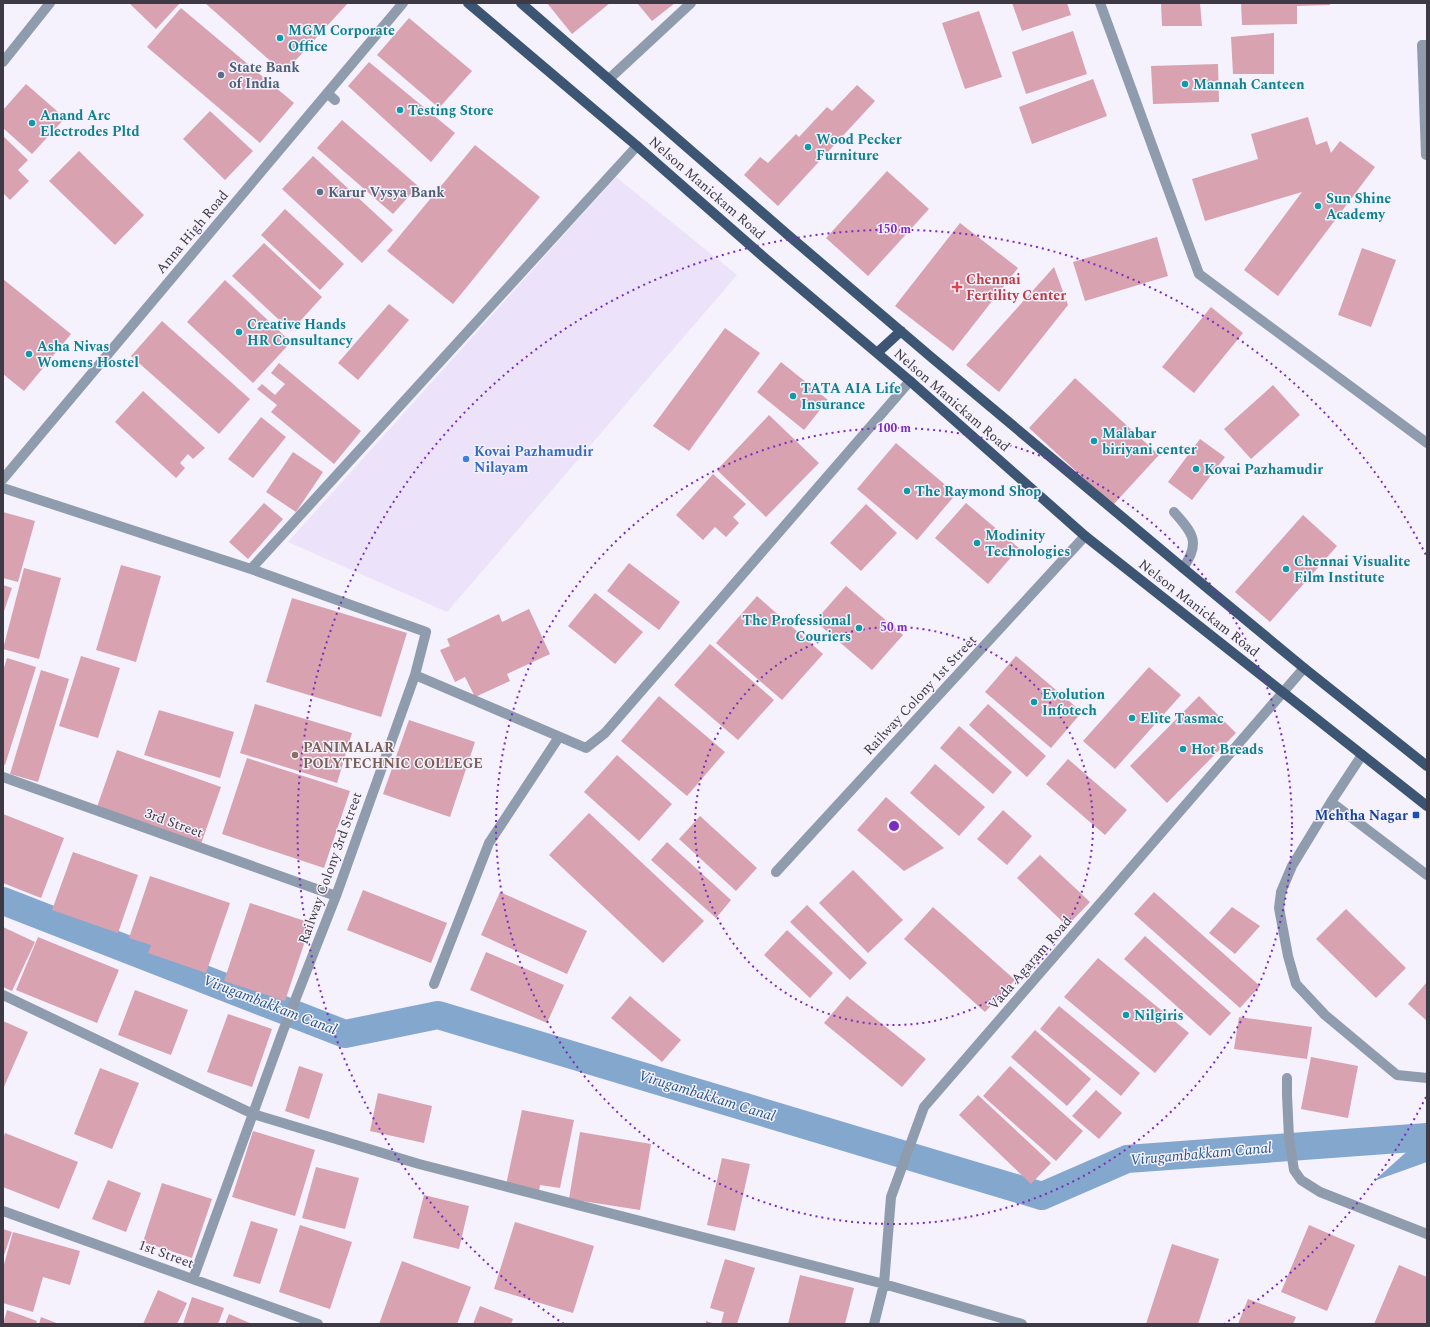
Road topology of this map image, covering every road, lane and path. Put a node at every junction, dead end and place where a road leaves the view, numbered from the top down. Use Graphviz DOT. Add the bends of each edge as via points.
graph roads {
  1 [pos="50,3"];
  2 [pos="403,3"];
  3 [pos="468,3"];
  4 [pos="521,3"];
  5 [pos="691,3"];
  6 [pos="1100,3"];
  7 [pos="1427,45"];
  8 [pos="3,62"];
  9 [pos="609,79"];
  10 [pos="637,146"];
  11 [pos="1426,155"];
  12 [pos="901,331"];
  13 [pos="877,353"];
  14 [pos="910,381"];
  15 [pos="1427,443"];
  16 [pos="3,479"];
  17 [pos="3,488"];
  18 [pos="1174,512"];
  19 [pos="1085,536"];
  20 [pos="1183,568"];
  21 [pos="251,569"];
  22 [pos="1304,668"];
  23 [pos="415,675"];
  24 [pos="1283,692"];
  25 [pos="559,736"];
  26 [pos="1362,755"];
  27 [pos="1427,766"];
  28 [pos="3,777"];
  29 [pos="1331,802"];
  30 [pos="1427,806"];
  31 [pos="776,872"];
  32 [pos="1427,875"];
  33 [pos="336,896"];
  34 [pos="434,984"];
  35 [pos="3,995"];
  36 [pos="1287,1078"];
  37 [pos="1427,1078"];
  38 [pos="253,1114"];
  39 [pos="3,1211"];
  40 [pos="1427,1234"];
  41 [pos="193,1279"];
  42 [pos="884,1284"];
  43 [pos="318,1324"];
  44 [pos="874,1324"];
  45 [pos="1022,1324"];
  1 -- 8 [label="street"];
  2 -- 16 [label="street, Anna High Road" via="331,96"];
  3 -- 10 [label="main road, Nelson Manickam Road"];
  4 -- 9 [label="main road, Nelson Manickam Road"];
  5 -- 9 [label="street"];
  6 -- 15 [label="street" via="1199,274"];
  7 -- 11 [label="street" via="1422,45"];
  9 -- 12 [label="main road, Nelson Manickam Road"];
  10 -- 13 [label="main road, Nelson Manickam Road"];
  10 -- 21 [label="street"];
  12 -- 13 [label="main road"];
  12 -- 20 [label="main road, Nelson Manickam Road"];
  13 -- 14 [label="main road, Nelson Manickam Road"];
  14 -- 19 [label="main road, Nelson Manickam Road"];
  14 -- 25 [label="street" via="604,734 586,748"];
  17 -- 21 [label="street"];
  18 -- 20 [label="street" via="1193,537 1191,557"];
  19 -- 24 [label="main road, Nelson Manickam Road"];
  19 -- 31 [label="street, Railway Colony 1st Street"];
  20 -- 22 [label="main road, Nelson Manickam Road"];
  21 -- 23 [label="street, Railway Colony 3rd Street" via="426,632"];
  22 -- 24 [label="street, Vada Agaram Road"];
  22 -- 27 [label="main road, Nelson Manickam Road"];
  23 -- 25 [label="street"];
  23 -- 33 [label="street, Railway Colony 3rd Street"];
  24 -- 26 [label="main road, Nelson Manickam Road"];
  24 -- 42 [label="street, Vada Agaram Road" via="924,1107 891,1197"];
  25 -- 34 [label="street" via="489,843"];
  26 -- 29 [label="street"];
  26 -- 30 [label="main road, Nelson Manickam Road"];
  28 -- 33 [label="street, 3rd Street"];
  29 -- 32 [label="street"];
  29 -- 37 [label="street" via="1292,866 1281,892 1279,908 1296,984 1325,1015 1397,1075"];
  33 -- 38 [label="street, Railway Colony 3rd Street"];
  35 -- 38 [label="street"];
  36 -- 40 [label="street" via="1289,1138 1294,1170 1301,1180 1320,1192"];
  38 -- 41 [label="street"];
  38 -- 42 [label="street" via="419,1164"];
  39 -- 41 [label="street, 1st Street"];
  41 -- 43 [label="street, 1st Street"];
  42 -- 44 [label="street, Vada Agaram Road"];
  42 -- 45 [label="street"];
}
